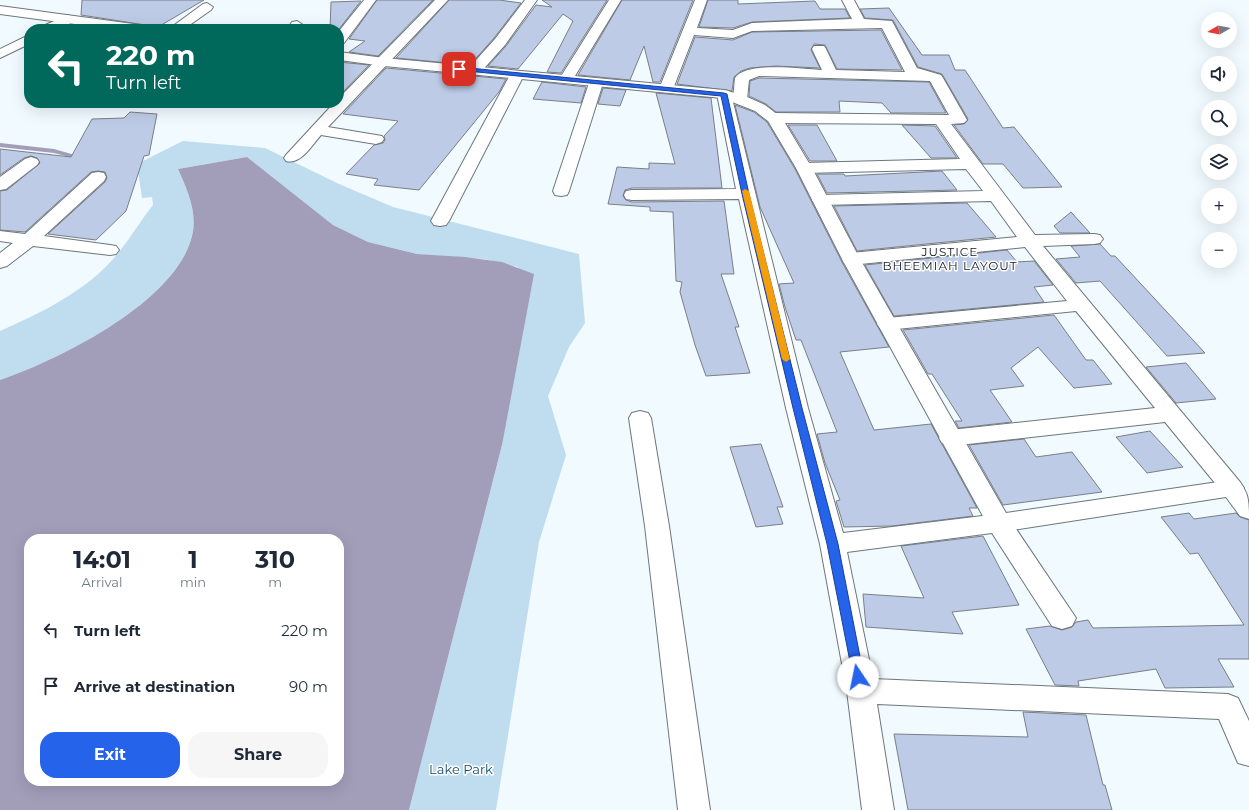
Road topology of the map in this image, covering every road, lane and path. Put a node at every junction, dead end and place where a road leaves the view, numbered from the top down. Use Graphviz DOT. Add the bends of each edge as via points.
graph roads {
  1 [pos="370,0"];
  2 [pos="442,0"];
  3 [pos="531,0"];
  4 [pos="615,0"];
  5 [pos="701,0"];
  6 [pos="848,0"];
  7 [pos="207,7"];
  8 [pos="2,12"];
  9 [pos="68,19"];
  10 [pos="860,23"];
  11 [pos="58,24"];
  12 [pos="104,24"];
  13 [pos="182,24"];
  14 [pos="688,31"];
  15 [pos="344,34"];
  16 [pos="24,42"];
  17 [pos="819,48"];
  18 [pos="0,54"];
  19 [pos="344,57"];
  20 [pos="384,62"];
  21 [pos="474,71"];
  22 [pos="517,74"];
  23 [pos="831,74"];
  24 [pos="567,78"];
  25 [pos="936,78"];
  26 [pos="596,83"];
  27 [pos="666,89"];
  28 [pos="732,97"];
  29 [pos="344,102"];
  30 [pos="338,108"];
  31 [pos="774,118"];
  32 [pos="941,120"];
  33 [pos="316,130"];
  34 [pos="376,139"];
  35 [pos="292,158"];
  36 [pos="31,162"];
  37 [pos="971,164"];
  38 [pos="804,168"];
  39 [pos="98,178"];
  40 [pos="0,185"];
  41 [pos="561,191"];
  42 [pos="746,194"];
  43 [pos="632,195"];
  44 [pos="995,196"];
  45 [pos="821,200"];
  46 [pos="440,221"];
  47 [pos="0,236"];
  48 [pos="30,239"];
  49 [pos="1094,239"];
  50 [pos="1031,241"];
  51 [pos="110,250"];
  52 [pos="851,259"];
  53 [pos="0,262"];
  54 [pos="1082,304"];
  55 [pos="887,324"];
  56 [pos="1170,414"];
  57 [pos="640,418"];
  58 [pos="950,438"];
  59 [pos="1232,488"];
  60 [pos="1249,510"];
  61 [pos="999,523"];
  62 [pos="833,544"];
  63 [pos="1062,618"];
  64 [pos="861,691"];
  65 [pos="1249,753"];
  66 [pos="694,810"];
  67 [pos="878,810"];
  1 -- 15 [label="street"];
  2 -- 20 [label="street"];
  3 -- 21 [label="street" via="500,42"];
  4 -- 24 [label="street"];
  5 -- 14 [label="street"];
  6 -- 10 [label="street"];
  7 -- 13 [label="street"];
  8 -- 9 [label="street"];
  9 -- 11 [label="street"];
  9 -- 12 [label="street"];
  10 -- 14 [label="street" via="752,26 733,34"];
  10 -- 25 [label="street" via="887,24 911,71"];
  14 -- 27 [label="street"];
  16 -- 18 [label="street"];
  17 -- 23 [label="street"];
  19 -- 20 [label="street"];
  20 -- 21 [label="street"];
  20 -- 29 [label="street"];
  21 -- 22 [label="street"];
  22 -- 24 [label="street"];
  22 -- 46 [label="street"];
  23 -- 25 [label="street"];
  23 -- 28 [label="street" via="748,74 742,78"];
  24 -- 26 [label="street"];
  25 -- 32 [label="street" via="959,120"];
  26 -- 27 [label="street"];
  26 -- 41 [label="street"];
  27 -- 28 [label="street"];
  28 -- 31 [label="street" via="760,108"];
  28 -- 42 [label="street"];
  30 -- 33 [label="street"];
  31 -- 32 [label="street"];
  31 -- 38 [label="street"];
  32 -- 37 [label="street"];
  33 -- 34 [label="street"];
  33 -- 35 [label="street"];
  36 -- 40 [label="street"];
  37 -- 38 [label="street"];
  37 -- 44 [label="street"];
  38 -- 45 [label="street"];
  39 -- 48 [label="street"];
  42 -- 43 [label="street"];
  42 -- 62 [label="street" via="797,408"];
  44 -- 45 [label="street"];
  44 -- 50 [label="street"];
  45 -- 52 [label="street"];
  47 -- 48 [label="street"];
  48 -- 51 [label="street"];
  48 -- 53 [label="street"];
  49 -- 50 [label="street"];
  50 -- 52 [label="street"];
  50 -- 54 [label="street"];
  52 -- 55 [label="street"];
  54 -- 55 [label="street"];
  54 -- 56 [label="street"];
  55 -- 58 [label="street"];
  56 -- 58 [label="street"];
  56 -- 59 [label="street"];
  57 -- 66 [label="street" via="657,526"];
  58 -- 61 [label="street"];
  59 -- 60 [label="street"];
  59 -- 61 [label="street"];
  61 -- 62 [label="street"];
  61 -- 63 [label="street"];
  62 -- 64 [label="street"];
  64 -- 65 [label="street" via="1228,707"];
  64 -- 67 [label="street"];
}
